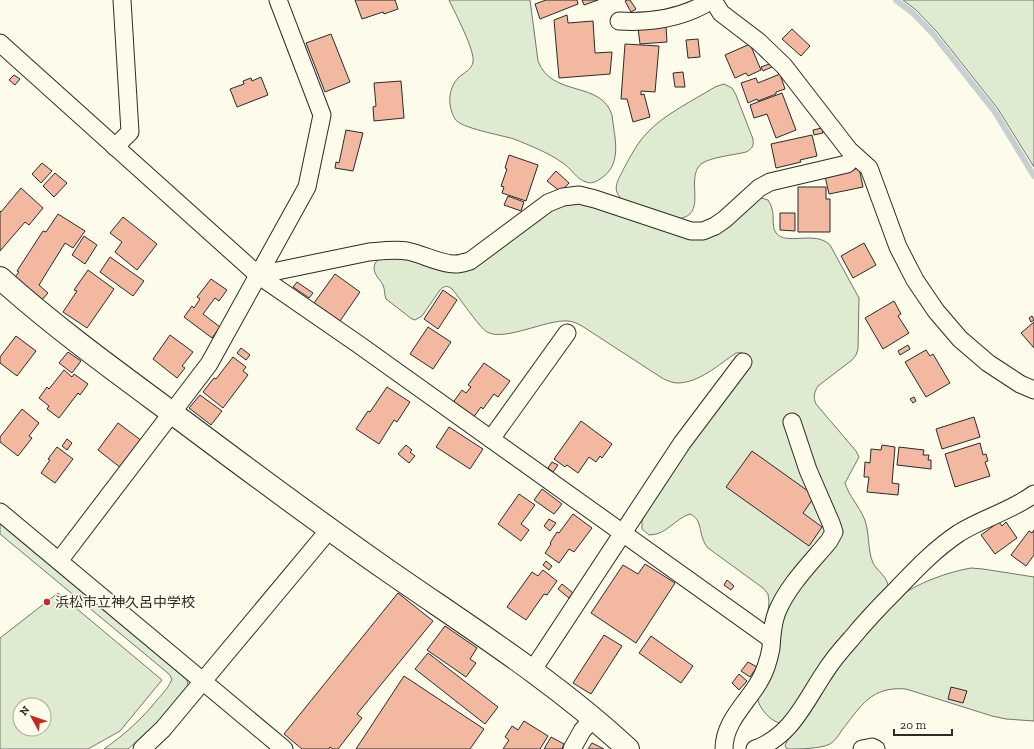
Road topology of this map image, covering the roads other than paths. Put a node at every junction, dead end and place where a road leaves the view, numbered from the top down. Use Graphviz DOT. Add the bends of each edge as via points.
graph roads {
  1 [pos="122,0"];
  2 [pos="278,0"];
  3 [pos="713,0"];
  4 [pos="620,21"];
  5 [pos="0,43"];
  6 [pos="116,147"];
  7 [pos="855,156"];
  8 [pos="258,275"];
  9 [pos="0,278"];
  10 [pos="567,333"];
  11 [pos="743,362"];
  12 [pos="1034,390"];
  13 [pos="172,413"];
  14 [pos="792,422"];
  15 [pos="491,439"];
  16 [pos="1034,494"];
  17 [pos="0,512"];
  18 [pos="329,530"];
  19 [pos="623,533"];
  20 [pos="58,561"];
  21 [pos="771,639"];
  22 [pos="532,671"];
  23 [pos="203,681"];
  24 [pos="593,718"];
  25 [pos="142,749"];
  26 [pos="284,749"];
  27 [pos="572,749"];
  28 [pos="628,749"];
  29 [pos="724,749"];
  30 [pos="756,749"];
  31 [pos="862,749"];
  32 [pos="876,749"];
  1 -- 6 [label="street" via="130,132"];
  2 -- 8 [label="street" via="322,115 307,187"];
  3 -- 4 [label="street" via="675,16 638,22"];
  3 -- 7 [label="street" via="721,13 759,42 784,66"];
  5 -- 6 [label="street"];
  6 -- 8 [label="street"];
  7 -- 8 [label="street" via="847,164 770,182 754,192 725,219 703,231 691,231 580,195 568,196 548,203 470,261 455,264 406,251 387,250"];
  7 -- 12 [label="street" via="869,168 898,247 915,280 936,311 960,339 988,364"];
  8 -- 13 [label="street" via="209,364"];
  8 -- 15 [label="street"];
  9 -- 13 [label="street" via="64,332"];
  10 -- 15 [label="street"];
  11 -- 19 [label="street" via="682,443"];
  13 -- 18 [label="street"];
  13 -- 20 [label="street"];
  14 -- 21 [label="street" via="808,470 834,532 785,596 777,613"];
  15 -- 19 [label="street"];
  16 -- 30 [label="street" via="960,533 922,562 851,639 823,674 797,717 784,733"];
  17 -- 20 [label="street"];
  18 -- 22 [label="street"];
  18 -- 23 [label="street"];
  19 -- 21 [label="street"];
  19 -- 22 [label="street"];
  20 -- 23 [label="street"];
  21 -- 29 [label="street" via="766,666 759,682 729,726"];
  22 -- 24 [label="street"];
  23 -- 25 [label="street" via="163,729"];
  23 -- 26 [label="street"];
  24 -- 27 [label="street"];
  24 -- 28 [label="street"];
  31 -- 32 [label="street"];
}
